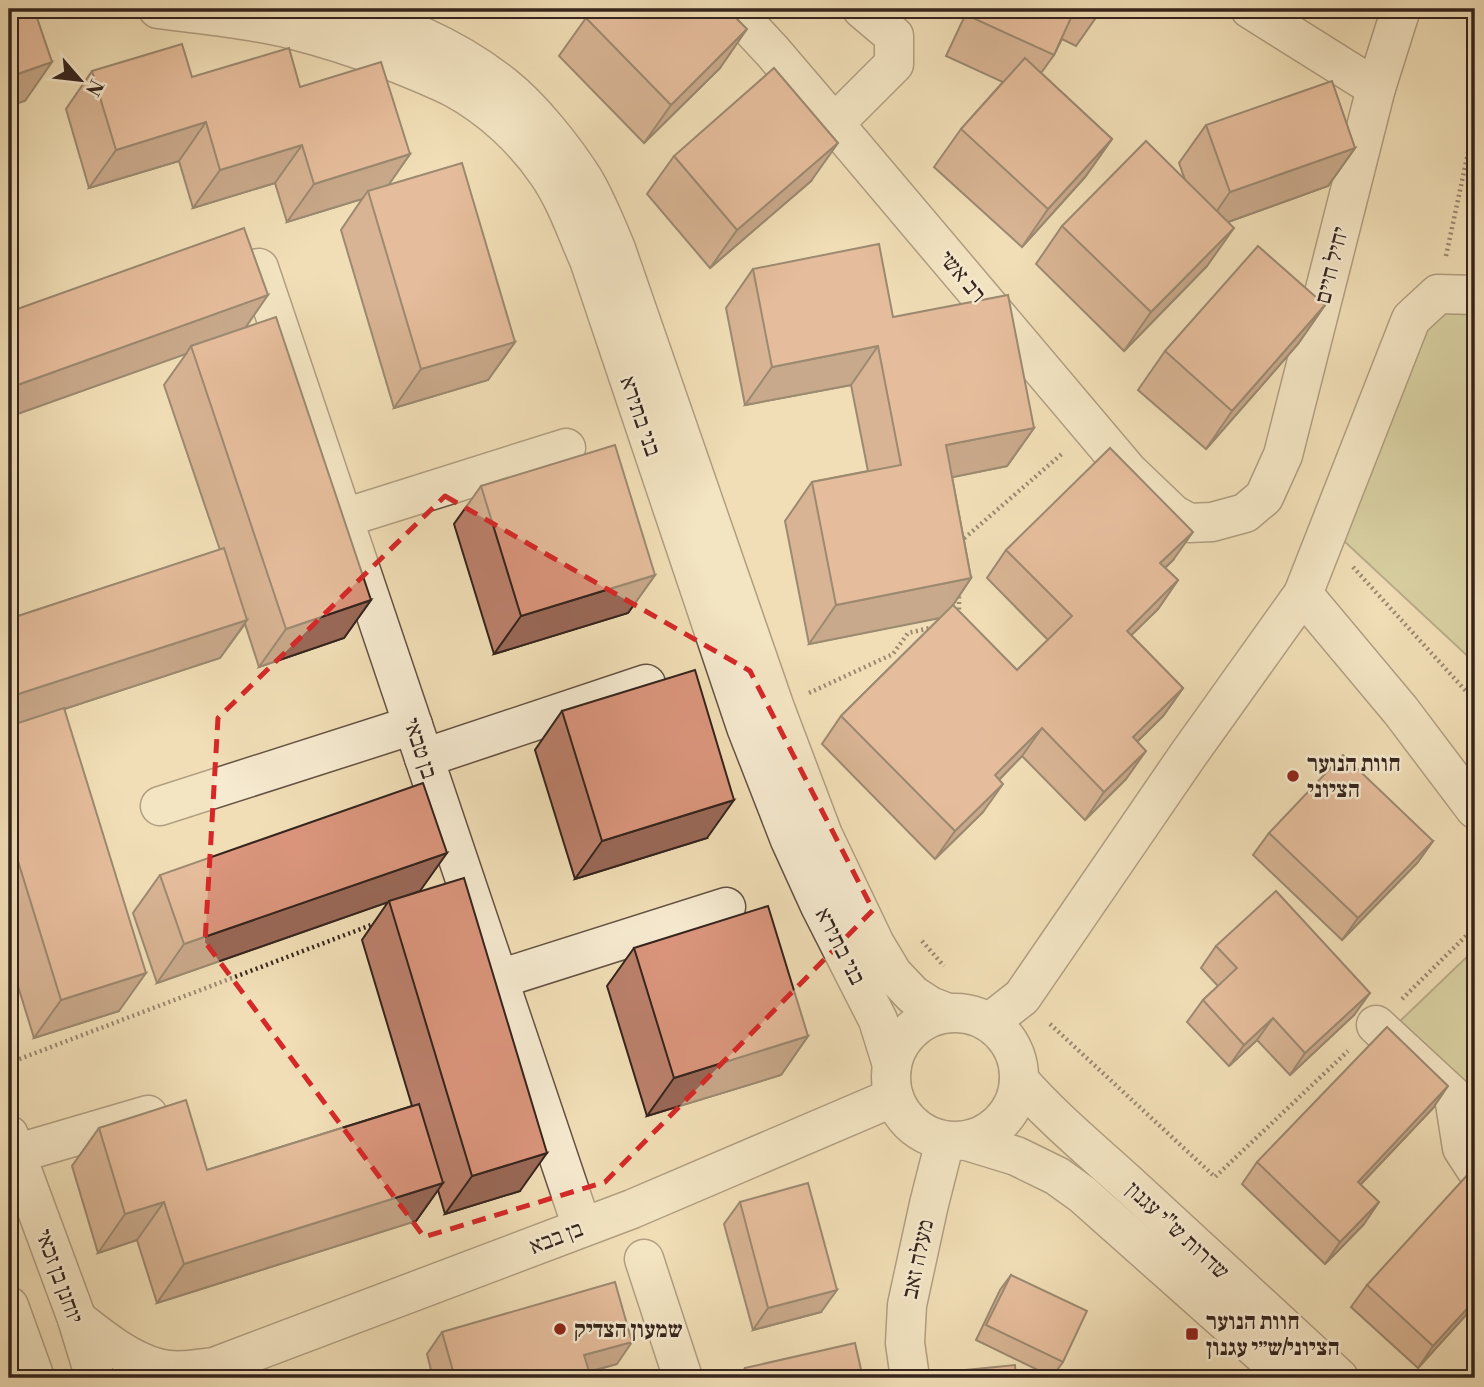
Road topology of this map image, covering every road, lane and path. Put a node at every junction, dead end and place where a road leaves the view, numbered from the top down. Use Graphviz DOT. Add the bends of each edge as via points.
graph roads {
  1 [pos="158,9"];
  2 [pos="333,9"];
  3 [pos="733,9"];
  4 [pos="862,9"];
  5 [pos="1250,9"];
  6 [pos="1401,9"];
  7 [pos="1376,88"];
  8 [pos="1475,120"];
  9 [pos="834,124"];
  10 [pos="259,268"];
  11 [pos="1438,294"];
  12 [pos="1475,295"];
  13 [pos="566,448"];
  14 [pos="1245,513"];
  15 [pos="344,518"];
  16 [pos="981,523"];
  17 [pos="1325,537"];
  18 [pos="960,554"];
  19 [pos="959,580"];
  20 [pos="1303,594"];
  21 [pos="959,618"];
  22 [pos="940,625"];
  23 [pos="833,682"];
  24 [pos="646,684"];
  25 [pos="1475,701"];
  26 [pos="419,742"];
  27 [pos="160,806"];
  28 [pos="1475,809"];
  29 [pos="726,907"];
  30 [pos="379,922"];
  31 [pos="1475,927"];
  32 [pos="920,940"];
  33 [pos="946,969"];
  34 [pos="1424,977"];
  35 [pos="499,979"];
  36 [pos="1021,997"];
  37 [pos="948,1013"];
  38 [pos="990,1022"];
  39 [pos="1376,1025"];
  40 [pos="9,1063"];
  41 [pos="1334,1064"];
  42 [pos="1020,1080"];
  43 [pos="893,1081"];
  44 [pos="184,1104"];
  45 [pos="956,1141"];
  46 [pos="12,1145"];
  47 [pos="1475,1168"];
  48 [pos="582,1227"];
  49 [pos="644,1259"];
  50 [pos="9,1306"];
  51 [pos="77,1320"];
  52 [pos="210,1373"];
  53 [pos="35,1378"];
  54 [pos="95,1378"];
  55 [pos="683,1378"];
  56 [pos="910,1378"];
  57 [pos="1289,1378"];
  58 [pos="1339,1378"];
  1 -- 43 [label="street, בני בתירא" via="292,30 345,44 429,76 500,121 549,175 589,261 746,727 790,840 878,1020"];
  2 -- 37 [label="street, בני בתירא" via="420,36 479,68 526,107 585,182 616,249 823,835 893,974 913,995"];
  3 -- 9 [label="street, רב אשי"];
  4 -- 9 [label="street" via="894,36 894,64"];
  5 -- 7 [label="street"];
  6 -- 7 [label="street, יחיל חיים"];
  7 -- 14 [label="street, יחיל חיים" via="1283,455 1264,497"];
  8 -- 11 [label="path"];
  9 -- 14 [label="street, רב אשי" via="1128,471 1173,514 1189,523"];
  10 -- 15 [label="street, בן טבאי"];
  11 -- 12 [label="street"];
  11 -- 17 [label="street" via="1411,318"];
  13 -- 15 [label="street"];
  15 -- 26 [label="street, בן טבאי"];
  16 -- 18 [label="path" via="960,542"];
  17 -- 20 [label="street"];
  17 -- 25 [label="path"];
  19 -- 21 [label="path"];
  20 -- 28 [label="street"];
  20 -- 36 [label="street"];
  22 -- 23 [label="path" via="908,633 893,654"];
  24 -- 26 [label="street"];
  26 -- 27 [label="street"];
  26 -- 35 [label="street, בן טבאי"];
  29 -- 35 [label="street"];
  30 -- 40 [label="path"];
  31 -- 34 [label="path"];
  32 -- 33 [label="path"];
  35 -- 48 [label="street, בן טבאי"];
  36 -- 38 [label="street"];
  36 -- 41 [label="path" via="1214,1177"];
  37 -- 38 [label="street" via="970,1014"];
  37 -- 43 [label="street" via="927,1019 909,1032 897,1050"];
  38 -- 42 [label="street" via="1012,1047"];
  39 -- 47 [label="street" via="1454,1097 1462,1148"];
  42 -- 45 [label="street" via="1004,1120 987,1133"];
  42 -- 58 [label="street, שדרות ש\"י עגנון" via="1072,1135"];
  43 -- 45 [label="street" via="901,1113 913,1126 928,1136"];
  43 -- 48 [label="street, בן בבא" via="632,1209"];
  44 -- 46 [label="street"];
  45 -- 56 [label="street, מעלה זאב" via="929,1204 907,1305 905,1343"];
  45 -- 57 [label="street, שדרות ש\"י עגנון" via="1016,1156 1057,1176"];
  46 -- 51 [label="street, יוחנן בן זכאי"];
  48 -- 52 [label="street, בן בבא"];
  49 -- 55 [label="street"];
  50 -- 53 [label="street"];
  51 -- 52 [label="street, בן בבא" via="110,1345 159,1369"];
  51 -- 54 [label="street, יוחנן בן זכאי"];
}
